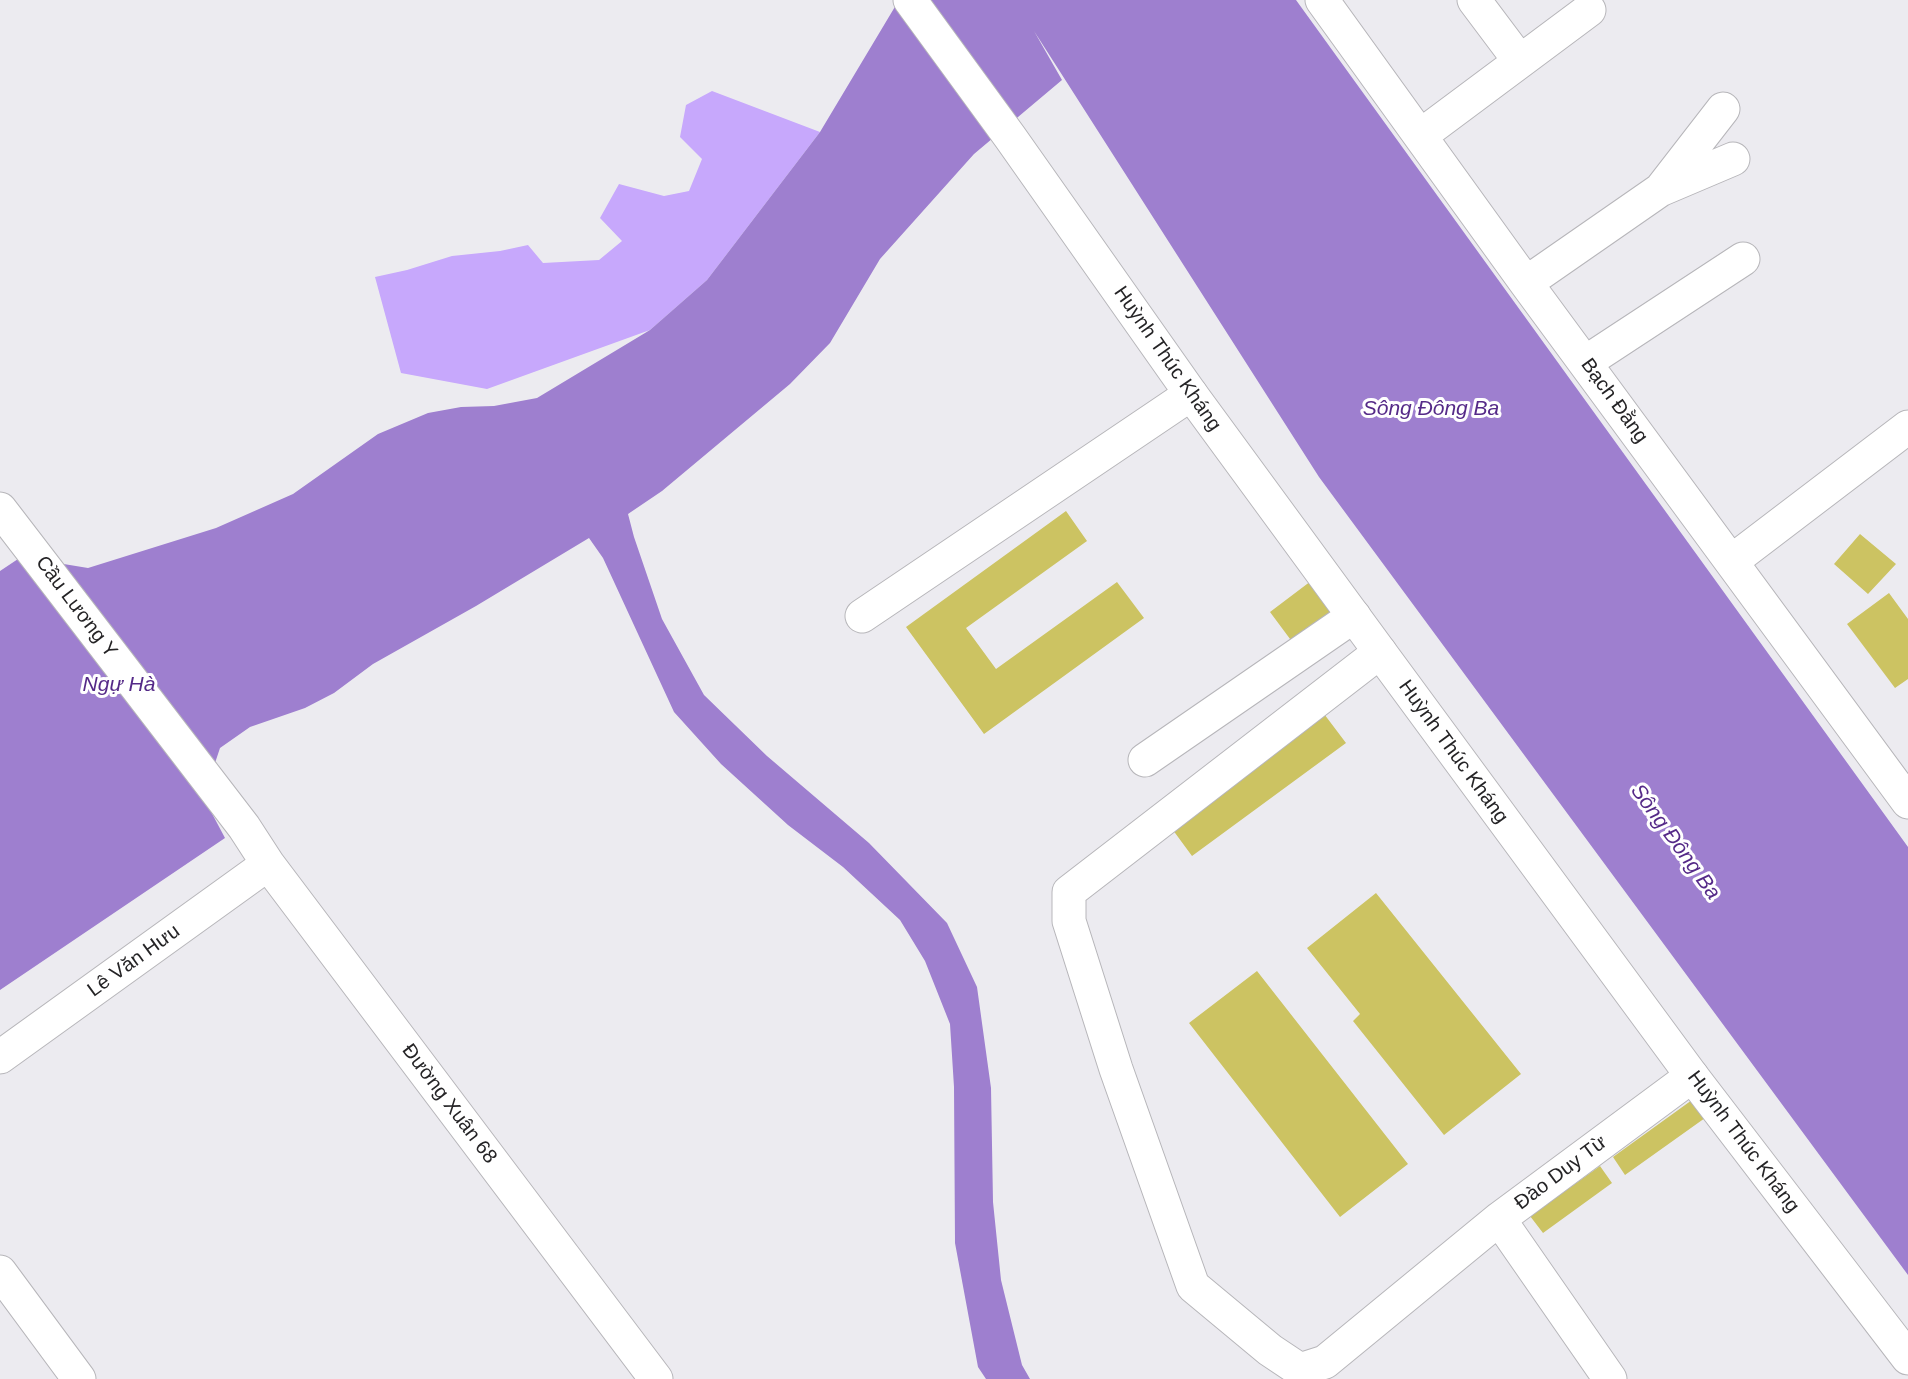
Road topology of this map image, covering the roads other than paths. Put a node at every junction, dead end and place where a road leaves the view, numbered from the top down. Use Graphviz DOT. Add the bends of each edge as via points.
graph roads {
  1 [pos="910,0"];
  2 [pos="1322,0"];
  3 [pos="1474,0"];
  4 [pos="1588,10"];
  5 [pos="1519,60"];
  6 [pos="1723,109"];
  7 [pos="1420,136"];
  8 [pos="1733,159"];
  9 [pos="1660,190"];
  10 [pos="1743,259"];
  11 [pos="1526,283"];
  12 [pos="1586,362"];
  13 [pos="1191,394"];
  14 [pos="1908,427"];
  15 [pos="9,520"];
  16 [pos="1732,561"];
  17 [pos="862,616"];
  18 [pos="1354,616"];
  19 [pos="1380,652"];
  20 [pos="1145,760"];
  21 [pos="1908,802"];
  22 [pos="243,827"];
  23 [pos="268,864"];
  24 [pos="0,1057"];
  25 [pos="1692,1076"];
  26 [pos="1499,1219"];
  27 [pos="0,1272"];
  28 [pos="1908,1358"];
  29 [pos="79,1379"];
  30 [pos="656,1379"];
  31 [pos="1610,1379"];
  1 -- 13 [label="street, Huỳnh Thúc Kháng"];
  2 -- 7 [label="street, Bạch Đằng"];
  3 -- 5 [label="street"];
  4 -- 5 [label="street"];
  5 -- 7 [label="street"];
  6 -- 9 [label="street"];
  7 -- 11 [label="street, Bạch Đằng"];
  8 -- 9 [label="street"];
  9 -- 11 [label="street"];
  10 -- 12 [label="street"];
  11 -- 12 [label="street, Bạch Đằng"];
  12 -- 16 [label="street, Bạch Đằng"];
  13 -- 17 [label="street"];
  13 -- 18 [label="street, Huỳnh Thúc Kháng"];
  14 -- 16 [label="street"];
  15 -- 22 [label="street, Cầu Lương Y"];
  16 -- 21 [label="street, Bạch Đằng"];
  18 -- 19 [label="street, Huỳnh Thúc Kháng"];
  18 -- 20 [label="street"];
  19 -- 25 [label="street, Huỳnh Thúc Kháng"];
  19 -- 26 [label="street" via="1069,892 1069,921 1116,1069 1193,1286 1270,1350 1300,1370 1325,1362"];
  22 -- 23 [label="street, Đường Xuân 68"];
  23 -- 24 [label="street, Lê Văn Hưu"];
  23 -- 30 [label="street, Đường Xuân 68"];
  25 -- 26 [label="street, Đào Duy Từ"];
  25 -- 28 [label="street, Huỳnh Thúc Kháng"];
  26 -- 31 [label="street, Đào Duy Từ"];
  27 -- 29 [label="street"];
}
